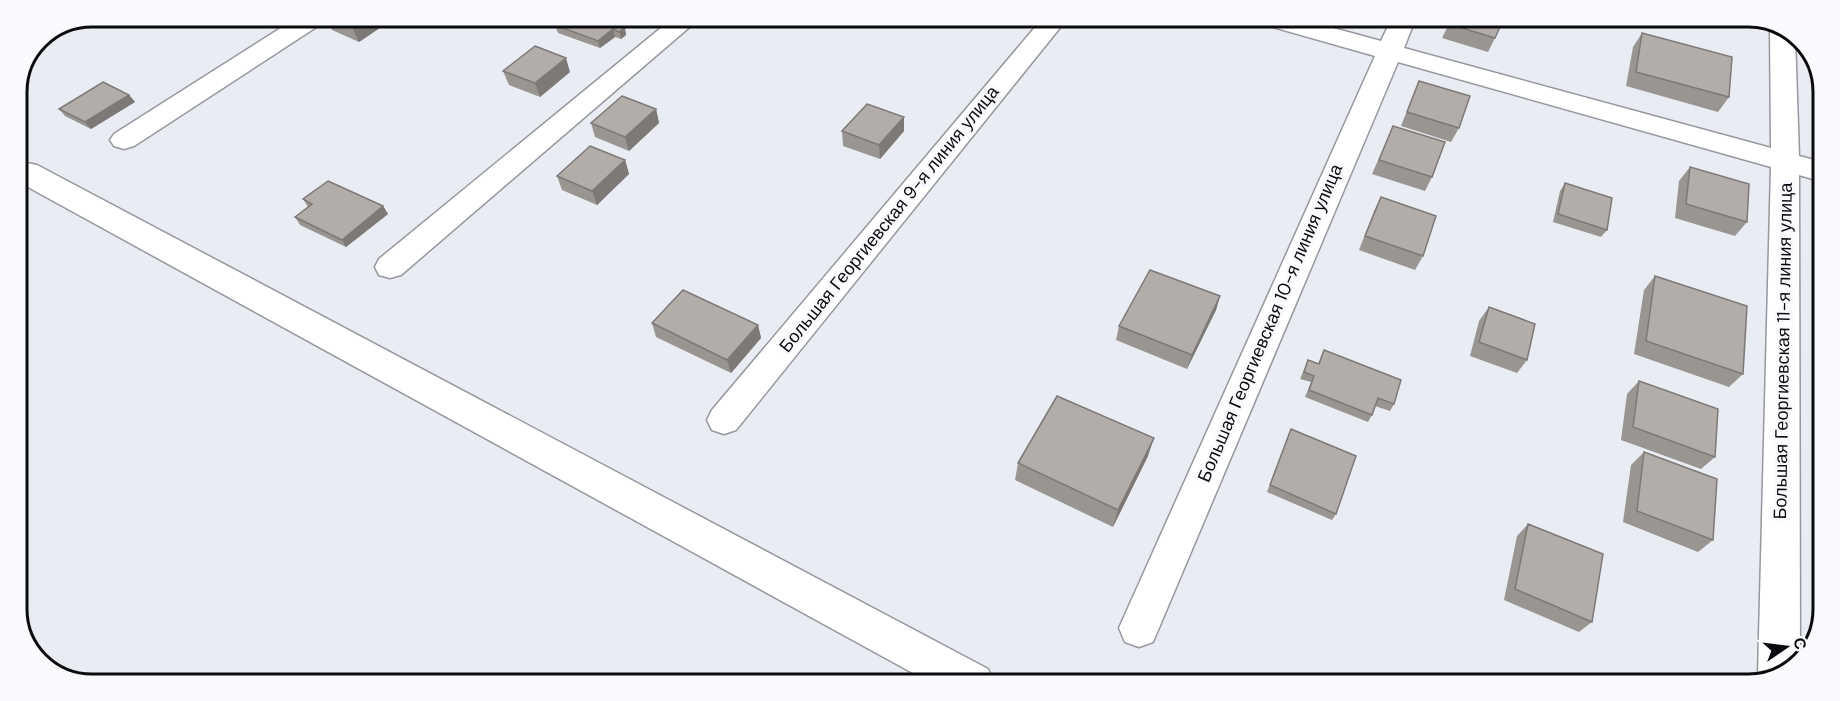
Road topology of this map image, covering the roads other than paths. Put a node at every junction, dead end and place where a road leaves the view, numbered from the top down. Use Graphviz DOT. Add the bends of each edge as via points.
graph roads {
  1 [pos="299,27"];
  2 [pos="677,27"];
  3 [pos="1048,27"];
  4 [pos="1300,27"];
  5 [pos="1400,27"];
  6 [pos="1782,37"];
  7 [pos="1388,51"];
  8 [pos="124,140"];
  9 [pos="1785,161"];
  10 [pos="1813,169"];
  11 [pos="27,172"];
  12 [pos="390,267"];
  13 [pos="724,420"];
  14 [pos="1139,628"];
  15 [pos="1779,666"];
  16 [pos="956,674"];
  1 -- 8 [label="street"];
  2 -- 12 [label="street"];
  3 -- 13 [label="street, Большая Георгиевская 9-я линия улица"];
  4 -- 7 [label="street"];
  5 -- 7 [label="street, Большая Георгиевская 10-я линия улица"];
  6 -- 9 [label="street, Большая Георгиевская 11-я линия улица"];
  7 -- 9 [label="street"];
  7 -- 14 [label="street, Большая Георгиевская 10-я линия улица"];
  9 -- 10 [label="street"];
  9 -- 15 [label="street, Большая Георгиевская 11-я линия улица"];
  11 -- 16 [label="street"];
}
